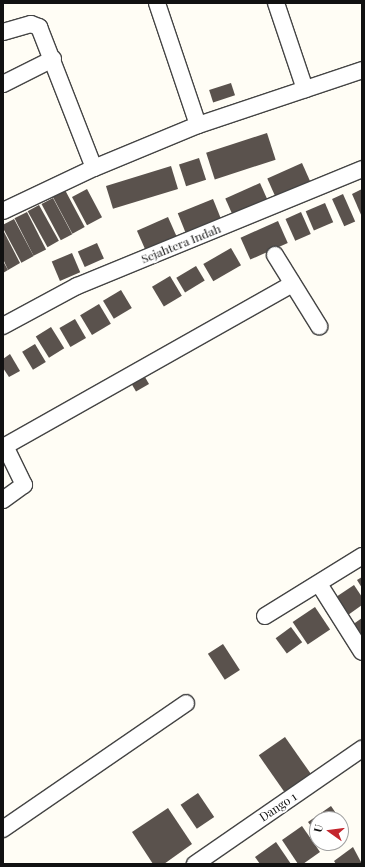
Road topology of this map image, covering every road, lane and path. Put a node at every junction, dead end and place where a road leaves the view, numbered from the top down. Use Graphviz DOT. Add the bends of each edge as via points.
graph roads {
  1 [pos="157,3"];
  2 [pos="276,3"];
  3 [pos="3,32"];
  4 [pos="53,59"];
  5 [pos="362,70"];
  6 [pos="3,84"];
  7 [pos="305,89"];
  8 [pos="198,125"];
  9 [pos="94,168"];
  10 [pos="362,169"];
  11 [pos="3,211"];
  12 [pos="275,255"];
  13 [pos="293,284"];
  14 [pos="3,326"];
  15 [pos="319,326"];
  16 [pos="3,500"];
  17 [pos="362,556"];
  18 [pos="319,584"];
  19 [pos="266,616"];
  20 [pos="362,652"];
  21 [pos="186,702"];
  22 [pos="362,749"];
  23 [pos="3,830"];
  24 [pos="195,864"];
  1 -- 8 [label="street"];
  2 -- 7 [label="street"];
  3 -- 4 [label="street" via="31,24 39,27"];
  4 -- 6 [label="street"];
  4 -- 9 [label="street"];
  5 -- 7 [label="street"];
  7 -- 8 [label="street"];
  8 -- 9 [label="street"];
  9 -- 11 [label="street"];
  10 -- 14 [label="street, Sejahtera Indah" via="77,286"];
  12 -- 13 [label="street"];
  13 -- 15 [label="street"];
  13 -- 16 [label="street" via="5,446 24,485"];
  17 -- 18 [label="street"];
  18 -- 19 [label="street"];
  18 -- 20 [label="street"];
  21 -- 23 [label="street"];
  22 -- 24 [label="street, Dango 1"];
}
